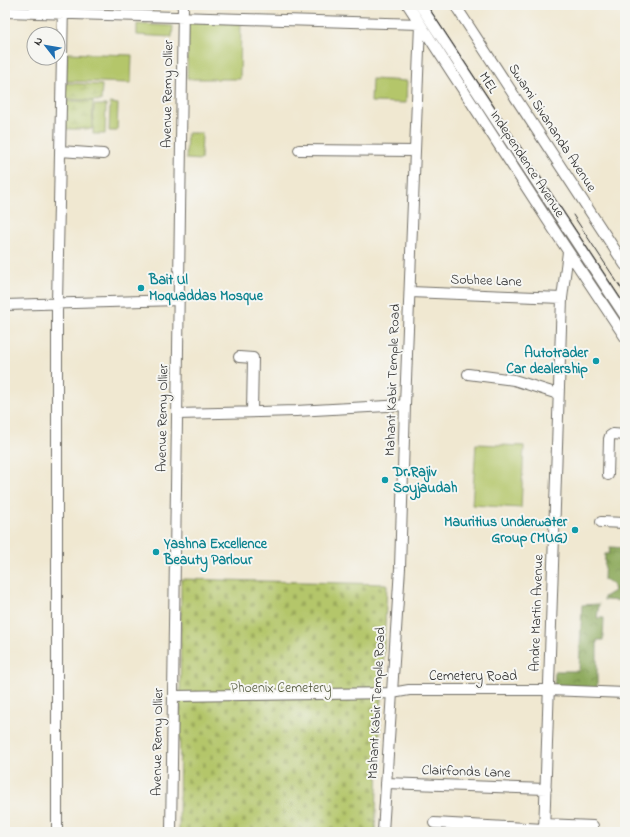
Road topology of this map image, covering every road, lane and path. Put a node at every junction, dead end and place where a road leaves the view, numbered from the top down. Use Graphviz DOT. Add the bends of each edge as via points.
graph roads {
  1 [pos="183,5"];
  2 [pos="408,5"];
  3 [pos="420,5"];
  4 [pos="455,5"];
  5 [pos="63,9"];
  6 [pos="5,12"];
  7 [pos="183,17"];
  8 [pos="420,24"];
  9 [pos="298,150"];
  10 [pos="415,151"];
  11 [pos="60,152"];
  12 [pos="103,154"];
  13 [pos="568,252"];
  14 [pos="625,266"];
  15 [pos="410,292"];
  16 [pos="562,298"];
  17 [pos="178,300"];
  18 [pos="57,303"];
  19 [pos="5,305"];
  20 [pos="625,316"];
  21 [pos="625,337"];
  22 [pos="239,358"];
  23 [pos="468,374"];
  24 [pos="558,394"];
  25 [pos="405,405"];
  26 [pos="252,412"];
  27 [pos="177,414"];
  28 [pos="625,435"];
  29 [pos="608,475"];
  30 [pos="601,522"];
  31 [pos="625,523"];
  32 [pos="549,690"];
  33 [pos="392,693"];
  34 [pos="625,693"];
  35 [pos="173,696"];
  36 [pos="386,782"];
  37 [pos="546,789"];
  38 [pos="434,823"];
  39 [pos="593,826"];
  40 [pos="544,828"];
  41 [pos="57,832"];
  42 [pos="171,832"];
  43 [pos="383,832"];
  1 -- 7 [label="street, Avenue Remy Ollier"];
  2 -- 8 [label="street, Independence Avenue"];
  3 -- 20 [label="street, MEL"];
  4 -- 14 [label="street, Swami Sivananda Avenue"];
  5 -- 6 [label="street"];
  5 -- 7 [label="street"];
  5 -- 11 [label="street"];
  7 -- 8 [label="street"];
  7 -- 17 [label="street, Avenue Remy Ollier"];
  8 -- 10 [label="street, Mahant Kabir Temple Road"];
  8 -- 13 [label="street, Independence Avenue"];
  9 -- 10 [label="street"];
  10 -- 15 [label="street, Mahant Kabir Temple Road"];
  11 -- 12 [label="street"];
  11 -- 18 [label="street"];
  13 -- 16 [label="street, Andre Martin Avenue"];
  13 -- 21 [label="street, Independence Avenue"];
  15 -- 16 [label="street, Sobhee Lane"];
  15 -- 25 [label="street, Mahant Kabir Temple Road"];
  16 -- 24 [label="street, Andre Martin Avenue"];
  17 -- 18 [label="street"];
  17 -- 27 [label="street, Avenue Remy Ollier"];
  18 -- 19 [label="street"];
  18 -- 41 [label="street"];
  22 -- 26 [label="street" via="253,358"];
  23 -- 24 [label="street" via="514,380"];
  24 -- 32 [label="street, Andre Martin Avenue"];
  25 -- 26 [label="street"];
  25 -- 33 [label="street, Mahant Kabir Temple Road" via="400,568"];
  26 -- 27 [label="street"];
  27 -- 35 [label="street, Avenue Remy Ollier"];
  28 -- 29 [label="street" via="610,436"];
  30 -- 31 [label="street"];
  32 -- 33 [label="street, Cemetery Road" via="409,690"];
  32 -- 34 [label="street, Cemetery Road"];
  32 -- 37 [label="street, Andre Martin Avenue"];
  33 -- 35 [label="street, Cemetery Road"];
  33 -- 36 [label="street, Mahant Kabir Temple Road"];
  35 -- 42 [label="street, Avenue Remy Ollier"];
  36 -- 37 [label="street, Clairfonds Lane"];
  36 -- 43 [label="street, Mahant Kabir Temple Road"];
  37 -- 40 [label="street, Andre Martin Avenue"];
  38 -- 40 [label="street"];
  39 -- 40 [label="street"];
}
